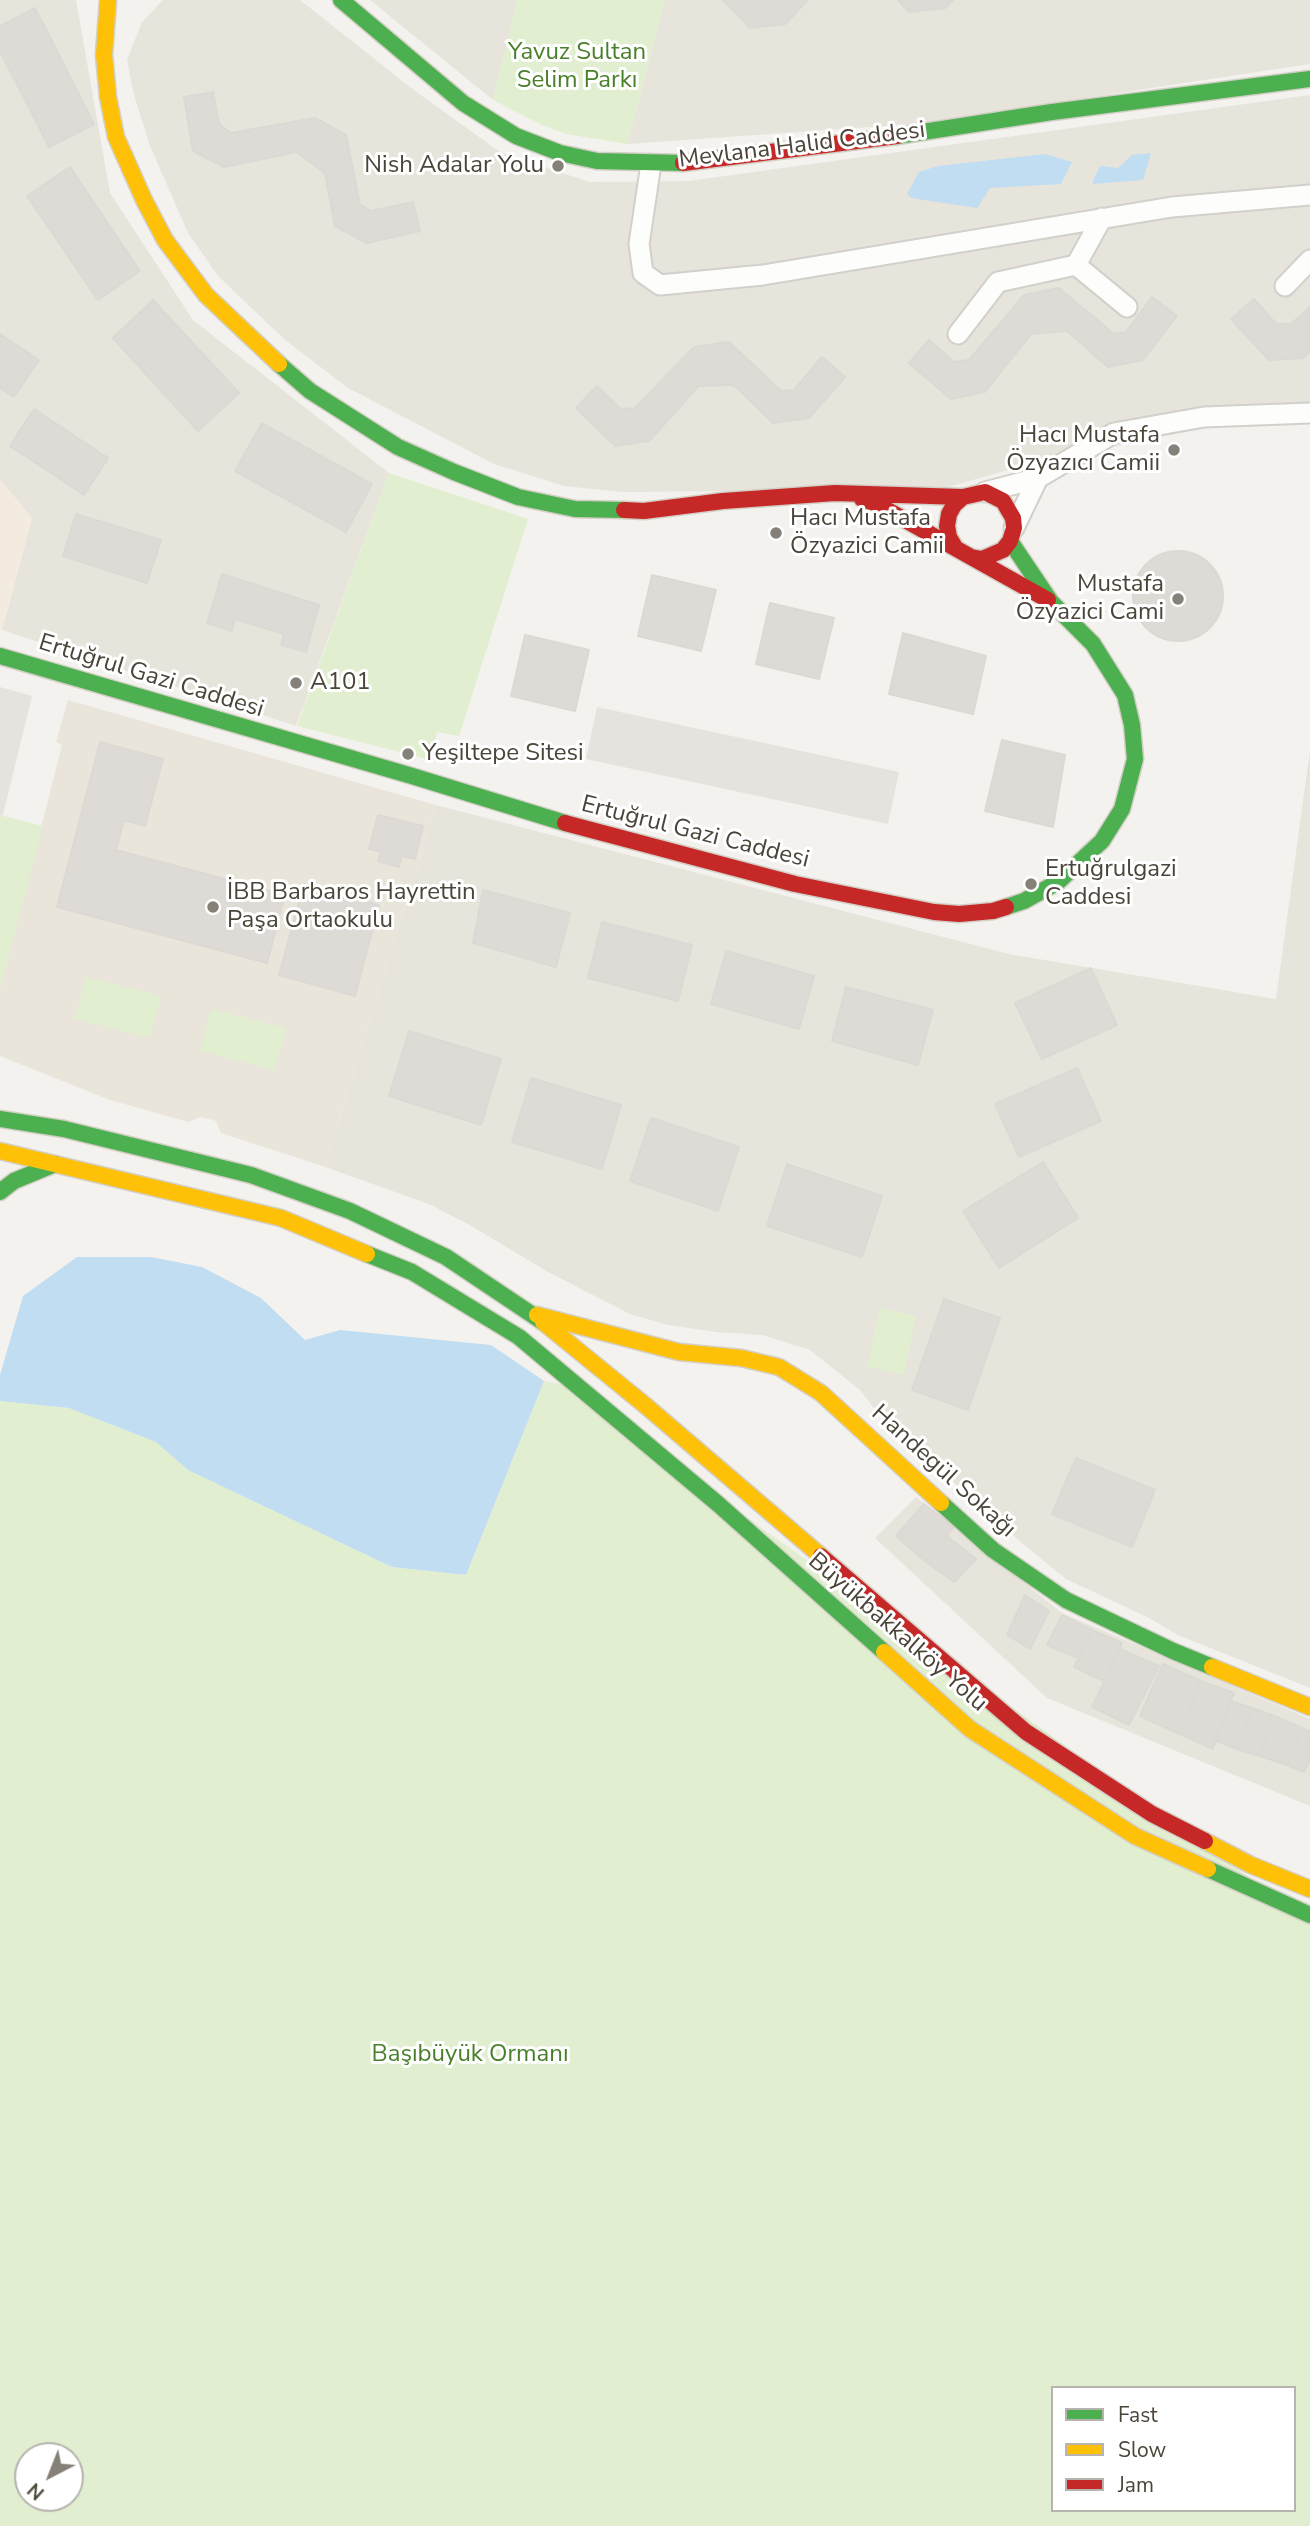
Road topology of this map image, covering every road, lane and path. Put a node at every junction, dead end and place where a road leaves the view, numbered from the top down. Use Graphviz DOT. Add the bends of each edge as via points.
graph roads {
  1 [pos="124,0"];
  2 [pos="341,0"];
  3 [pos="110,3"];
  4 [pos="1310,79"];
  5 [pos="651,164"];
  6 [pos="1310,195"];
  7 [pos="1102,218"];
  8 [pos="1310,260"];
  9 [pos="1076,265"];
  10 [pos="1285,286"];
  11 [pos="1127,307"];
  12 [pos="958,334"];
  13 [pos="1310,413"];
  14 [pos="1038,478"];
  15 [pos="985,492"];
  16 [pos="835,493"];
  17 [pos="963,497"];
  18 [pos="1012,534"];
  19 [pos="955,547"];
  20 [pos="971,558"];
  21 [pos="1051,602"];
  22 [pos="0,656"];
  23 [pos="22,1105"];
  24 [pos="0,1119"];
  25 [pos="64,1129"];
  26 [pos="0,1151"];
  27 [pos="55,1164"];
  28 [pos="0,1192"];
  29 [pos="534,1314"];
  30 [pos="495,1323"];
  31 [pos="1310,1707"];
  32 [pos="1310,1889"];
  33 [pos="1310,1914"];
  1 -- 3 [label="main road"];
  2 -- 5 [label="main road, Mevlana Halid Caddesi" via="463,103 516,136 597,161"];
  3 -- 16 [label="main road" via="104,55 116,137 165,240 206,295 310,391 398,447 454,472 518,496 575,509 644,511 723,500"];
  4 -- 5 [label="main road, Mevlana Halid Caddesi" via="1052,111 848,144"];
  5 -- 7 [label="street" via="639,244 643,273 660,285 763,275"];
  6 -- 7 [label="street"];
  7 -- 9 [label="street"];
  8 -- 10 [label="street"];
  9 -- 11 [label="street"];
  9 -- 12 [label="street" via="998,282"];
  13 -- 14 [label="street" via="1204,417 1114,433"];
  14 -- 15 [label="street"];
  14 -- 18 [label="street"];
  15 -- 17 [label="main road"];
  15 -- 18 [label="main road" via="1003,501 1013,518"];
  16 -- 17 [label="main road"];
  16 -- 19 [label="main road" via="875,503"];
  17 -- 19 [label="main road" via="949,514 947,526"];
  18 -- 20 [label="main road" via="1003,550 993,556"];
  18 -- 21 [label="main road, Ertuğrul Gazi Caddesi"];
  19 -- 20 [label="main road"];
  20 -- 21 [label="main road, Ertuğrul Gazi Caddesi"];
  21 -- 22 [label="main road, Ertuğrul Gazi Caddesi" via="1093,644 1125,695 1135,759 1122,809 1102,841 1058,882 1024,901 993,911 959,914 795,884 596,833"];
  23 -- 25 [label="main road"];
  24 -- 25 [label="main road"];
  25 -- 29 [label="main road" via="251,1175 350,1211 446,1257"];
  26 -- 27 [label="main road, Büyükbakkalköy Yolu"];
  27 -- 28 [label="main road"];
  27 -- 30 [label="main road, Büyükbakkalköy Yolu" via="281,1218 412,1272"];
  29 -- 30 [label="main road"];
  29 -- 31 [label="main road, Handegül Sokağı" via="679,1352 779,1367 821,1394 993,1550 1066,1600 1173,1651"];
  29 -- 32 [label="main road, Büyükbakkalköy Yolu" via="1026,1732 1152,1814 1251,1865"];
  30 -- 33 [label="main road, Büyükbakkalköy Yolu" via="718,1504 970,1728 1135,1836"];
}
